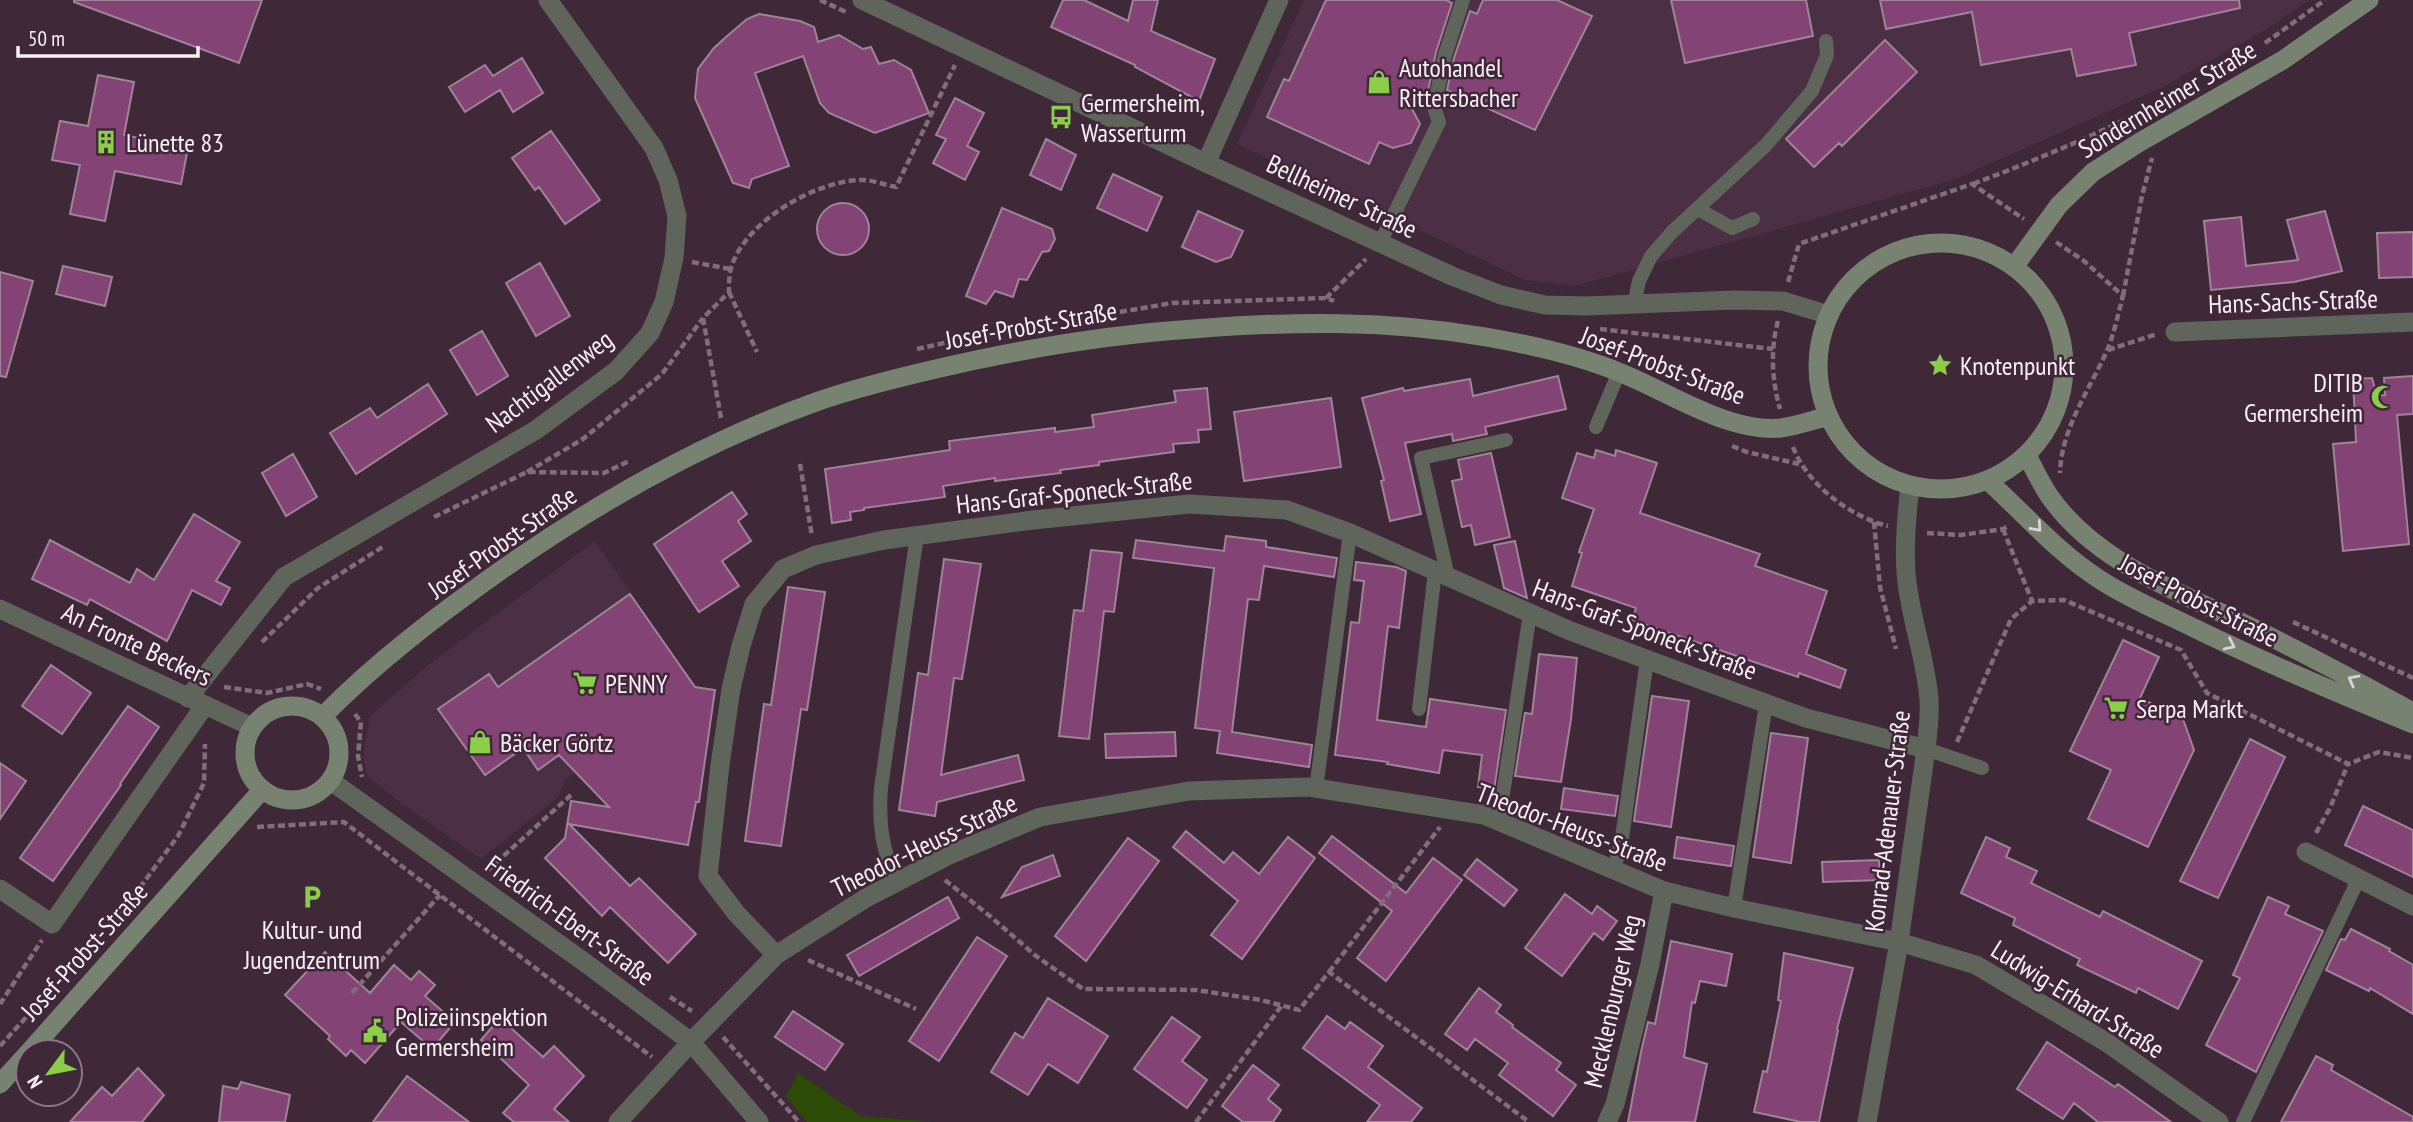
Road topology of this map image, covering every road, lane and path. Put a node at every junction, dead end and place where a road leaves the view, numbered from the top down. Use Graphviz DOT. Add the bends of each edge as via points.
graph roads {
  1 [pos="548,0"];
  2 [pos="862,0"];
  3 [pos="1279,0"];
  4 [pos="1463,0"];
  5 [pos="2325,0"];
  6 [pos="2369,0"];
  7 [pos="1826,41"];
  8 [pos="2263,45"];
  9 [pos="956,64"];
  10 [pos="2187,88"];
  11 [pos="2162,151"];
  12 [pos="1206,163"];
  13 [pos="1972,184"];
  14 [pos="1698,209"];
  15 [pos="1753,219"];
  16 [pos="2039,230"];
  17 [pos="1376,248"];
  18 [pos="674,258"];
  19 [pos="2014,267"];
  20 [pos="730,269"];
  21 [pos="729,292"];
  22 [pos="2123,296"];
  23 [pos="1783,301"];
  24 [pos="1634,304"];
  25 [pos="1829,316"];
  26 [pos="703,318"];
  27 [pos="1339,322"];
  28 [pos="2413,322"];
  29 [pos="2175,332"];
  30 [pos="1773,349"];
  31 [pos="2107,350"];
  32 [pos="757,352"];
  33 [pos="1619,372"];
  34 [pos="1829,416"];
  35 [pos="722,419"];
  36 [pos="1596,427"];
  37 [pos="1506,440"];
  38 [pos="1724,443"];
  39 [pos="2027,455"];
  40 [pos="800,464"];
  41 [pos="1799,464"];
  42 [pos="527,472"];
  43 [pos="2061,480"];
  44 [pos="1988,481"];
  45 [pos="1910,485"];
  46 [pos="1874,523"];
  47 [pos="2003,529"];
  48 [pos="1350,533"];
  49 [pos="917,536"];
  50 [pos="816,555"];
  51 [pos="1441,574"];
  52 [pos="2032,601"];
  53 [pos="0,609"];
  54 [pos="1530,613"];
  55 [pos="2290,620"];
  56 [pos="1898,656"];
  57 [pos="1647,660"];
  58 [pos="2413,678"];
  59 [pos="197,701"];
  60 [pos="1766,704"];
  61 [pos="1419,709"];
  62 [pos="2413,712"];
  63 [pos="323,716"];
  64 [pos="2413,724"];
  65 [pos="252,727"];
  66 [pos="1926,749"];
  67 [pos="1951,756"];
  68 [pos="2413,758"];
  69 [pos="2348,764"];
  70 [pos="1982,768"];
  71 [pos="331,781"];
  72 [pos="1315,789"];
  73 [pos="262,790"];
  74 [pos="571,795"];
  75 [pos="1454,810"];
  76 [pos="240,815"];
  77 [pos="1499,821"];
  78 [pos="2306,852"];
  79 [pos="927,867"];
  80 [pos="488,870"];
  81 [pos="1614,870"];
  82 [pos="2358,878"];
  83 [pos="895,883"];
  84 [pos="0,889"];
  85 [pos="1664,891"];
  86 [pos="440,895"];
  87 [pos="2413,906"];
  88 [pos="1734,908"];
  89 [pos="118,916"];
  90 [pos="52,924"];
  91 [pos="1899,942"];
  92 [pos="91,946"];
  93 [pos="780,953"];
  94 [pos="1329,972"];
  95 [pos="352,993"];
  96 [pos="0,1003"];
  97 [pos="1282,1005"];
  98 [pos="916,1009"];
  99 [pos="41,1038"];
  100 [pos="691,1042"];
  101 [pos="0,1046"];
  102 [pos="14,1068"];
  103 [pos="667,1068"];
  104 [pos="0,1084"];
  105 [pos="618,1122"];
  106 [pos="759,1122"];
  107 [pos="1196,1122"];
  108 [pos="1529,1122"];
  109 [pos="1607,1122"];
  110 [pos="1867,1122"];
  111 [pos="2219,1122"];
  112 [pos="2243,1122"];
  1 -- 18 [label="street, Nachtigallenweg" via="654,148 677,216"];
  2 -- 12 [label="street, Bellheimer Straße"];
  3 -- 12 [label="street"];
  4 -- 17 [label="lane" via="1434,107 1438,122"];
  5 -- 8 [label="path"];
  6 -- 16 [label="main road, Sondernheimer Straße" via="2284,60 2093,172"];
  7 -- 14 [label="lane" via="1827,55 1812,91 1766,145"];
  9 -- 20 [label="path" via="896,187 861,179 796,199 745,243"];
  10 -- 13 [label="path" via="2116,126"];
  11 -- 22 [label="path" via="2152,158"];
  12 -- 17 [label="street, Bellheimer Straße"];
  13 -- 16 [label="path"];
  13 -- 23 [label="path" via="1799,244"];
  14 -- 15 [label="lane" via="1732,228"];
  14 -- 24 [label="lane" via="1651,256"];
  16 -- 19 [label="main road, Sondernheimer Straße"];
  16 -- 22 [label="path"];
  17 -- 24 [label="street, Bellheimer Straße" via="1501,295 1545,305"];
  17 -- 27 [label="path" via="1326,298 1336,302"];
  18 -- 20 [label="path"];
  18 -- 59 [label="street, Nachtigallenweg" via="664,302 650,333 616,371 536,430 284,576"];
  19 -- 25 [label="main road" via="1974,248 1910,247 1862,273"];
  19 -- 39 [label="main road" via="2049,307 2064,358 2056,411"];
  20 -- 21 [label="path"];
  21 -- 26 [label="path"];
  21 -- 32 [label="path"];
  22 -- 31 [label="path"];
  23 -- 24 [label="street, Bellheimer Straße"];
  23 -- 25 [label="street, Bellheimer Straße"];
  23 -- 30 [label="path"];
  25 -- 34 [label="main road" via="1822,335 1819,376"];
  26 -- 35 [label="path"];
  26 -- 42 [label="path" via="662,374 583,439"];
  27 -- 33 [label="main road, Josef-Probst-Straße" via="1483,337 1572,356"];
  27 -- 63 [label="main road, Josef-Probst-Straße" via="1153,332 1004,352 815,402 649,477 548,538 453,605"];
  28 -- 29 [label="street, Hans-Sachs-Straße"];
  29 -- 31 [label="path"];
  31 -- 43 [label="path" via="2074,422 2062,457"];
  33 -- 34 [label="main road, Josef-Probst-Straße" via="1748,426 1785,427"];
  33 -- 36 [label="lane"];
  34 -- 45 [label="main road" via="1853,452 1870,467"];
  37 -- 51 [label="lane" via="1421,458"];
  38 -- 41 [label="path"];
  39 -- 44 [label="main road"];
  62 -- 39 [label="main road, Josef-Probst-Straße, one-way" via="2116,559 2050,498"];
  40 -- 50 [label="path"];
  44 -- 45 [label="main road" via="1962,488"];
  44 -- 64 [label="main road, Josef-Probst-Straße, one-way" via="2075,561 2123,594 2282,670"];
  45 -- 66 [label="street, Konrad-Adenauer-Straße" via="1906,571 1929,702"];
  46 -- 56 [label="path" via="1880,587"];
  47 -- 52 [label="path"];
  48 -- 49 [label="street, Hans-Graf-Sponeck-Straße" via="1287,510 1189,504"];
  48 -- 51 [label="street, Hans-Graf-Sponeck-Straße"];
  48 -- 72 [label="lane"];
  49 -- 50 [label="street, Hans-Graf-Sponeck-Straße"];
  49 -- 83 [label="lane" via="878,817"];
  50 -- 93 [label="street, Hans-Graf-Sponeck-Straße" via="783,569 754,604 731,689 708,876 736,913"];
  51 -- 54 [label="street, Hans-Graf-Sponeck-Straße"];
  51 -- 61 [label="lane"];
  52 -- 67 [label="path" via="2011,619"];
  52 -- 69 [label="path" via="2064,600 2181,650 2207,693"];
  53 -- 59 [label="street, An Fronte Beckers"];
  54 -- 57 [label="street, Hans-Graf-Sponeck-Straße"];
  54 -- 77 [label="lane"];
  55 -- 58 [label="path"];
  57 -- 60 [label="street, Hans-Graf-Sponeck-Straße"];
  57 -- 81 [label="lane"];
  59 -- 65 [label="street, An Fronte Beckers"];
  59 -- 89 [label="path" via="204,783 178,836"];
  59 -- 90 [label="street, Josef-Probst-Straße"];
  60 -- 66 [label="street, Hans-Graf-Sponeck-Straße"];
  60 -- 88 [label="lane"];
  63 -- 65 [label="main road" via="309,708 277,707"];
  63 -- 71 [label="main road" via="333,727 340,755"];
  65 -- 73 [label="main road" via="246,740 247,767"];
  66 -- 67 [label="lane"];
  66 -- 91 [label="street, Konrad-Adenauer-Straße"];
  67 -- 70 [label="lane"];
  68 -- 69 [label="path" via="2379,752"];
  69 -- 78 [label="path"];
  71 -- 73 [label="main road" via="306,799 283,799"];
  71 -- 100 [label="street, Friedrich-Ebert-Straße"];
  72 -- 75 [label="street, Theodor-Heuss-Straße"];
  72 -- 79 [label="street, Theodor-Heuss-Straße" via="1189,791 1040,817"];
  73 -- 76 [label="main road, Josef-Probst-Straße"];
  74 -- 80 [label="path"];
  75 -- 77 [label="street, Theodor-Heuss-Straße"];
  75 -- 94 [label="path"];
  76 -- 86 [label="path" via="252,827 344,822"];
  76 -- 99 [label="main road, Josef-Probst-Straße"];
  77 -- 81 [label="street, Theodor-Heuss-Straße"];
  78 -- 82 [label="street"];
  79 -- 83 [label="street, Theodor-Heuss-Straße"];
  79 -- 97 [label="path" via="1036,957 1083,989 1196,990"];
  81 -- 85 [label="street, Theodor-Heuss-Straße"];
  82 -- 87 [label="street"];
  82 -- 112 [label="lane"];
  83 -- 93 [label="street, Theodor-Heuss-Straße"];
  84 -- 90 [label="street"];
  85 -- 88 [label="street, Theodor-Heuss-Straße"];
  85 -- 109 [label="street, Mecklenburger Weg" via="1634,1028"];
  86 -- 95 [label="path"];
  86 -- 103 [label="path"];
  88 -- 91 [label="street, Theodor-Heuss-Straße"];
  90 -- 96 [label="path"];
  91 -- 110 [label="street, Konrad-Adenauer-Straße"];
  91 -- 111 [label="street, Ludwig-Erhard-Straße" via="1976,965 2106,1042"];
  92 -- 101 [label="path"];
  93 -- 98 [label="path"];
  93 -- 100 [label="street, Theodor-Heuss-Straße"];
  94 -- 97 [label="path" via="1299,1010"];
  94 -- 108 [label="path"];
  97 -- 107 [label="path"];
  100 -- 103 [label="street, Theodor-Heuss-Straße"];
  100 -- 106 [label="street, Friedrich-Ebert-Straße"];
  102 -- 104 [label="main road, Josef-Probst-Straße"];
  103 -- 105 [label="street, Theodor-Heuss-Straße"];
}
